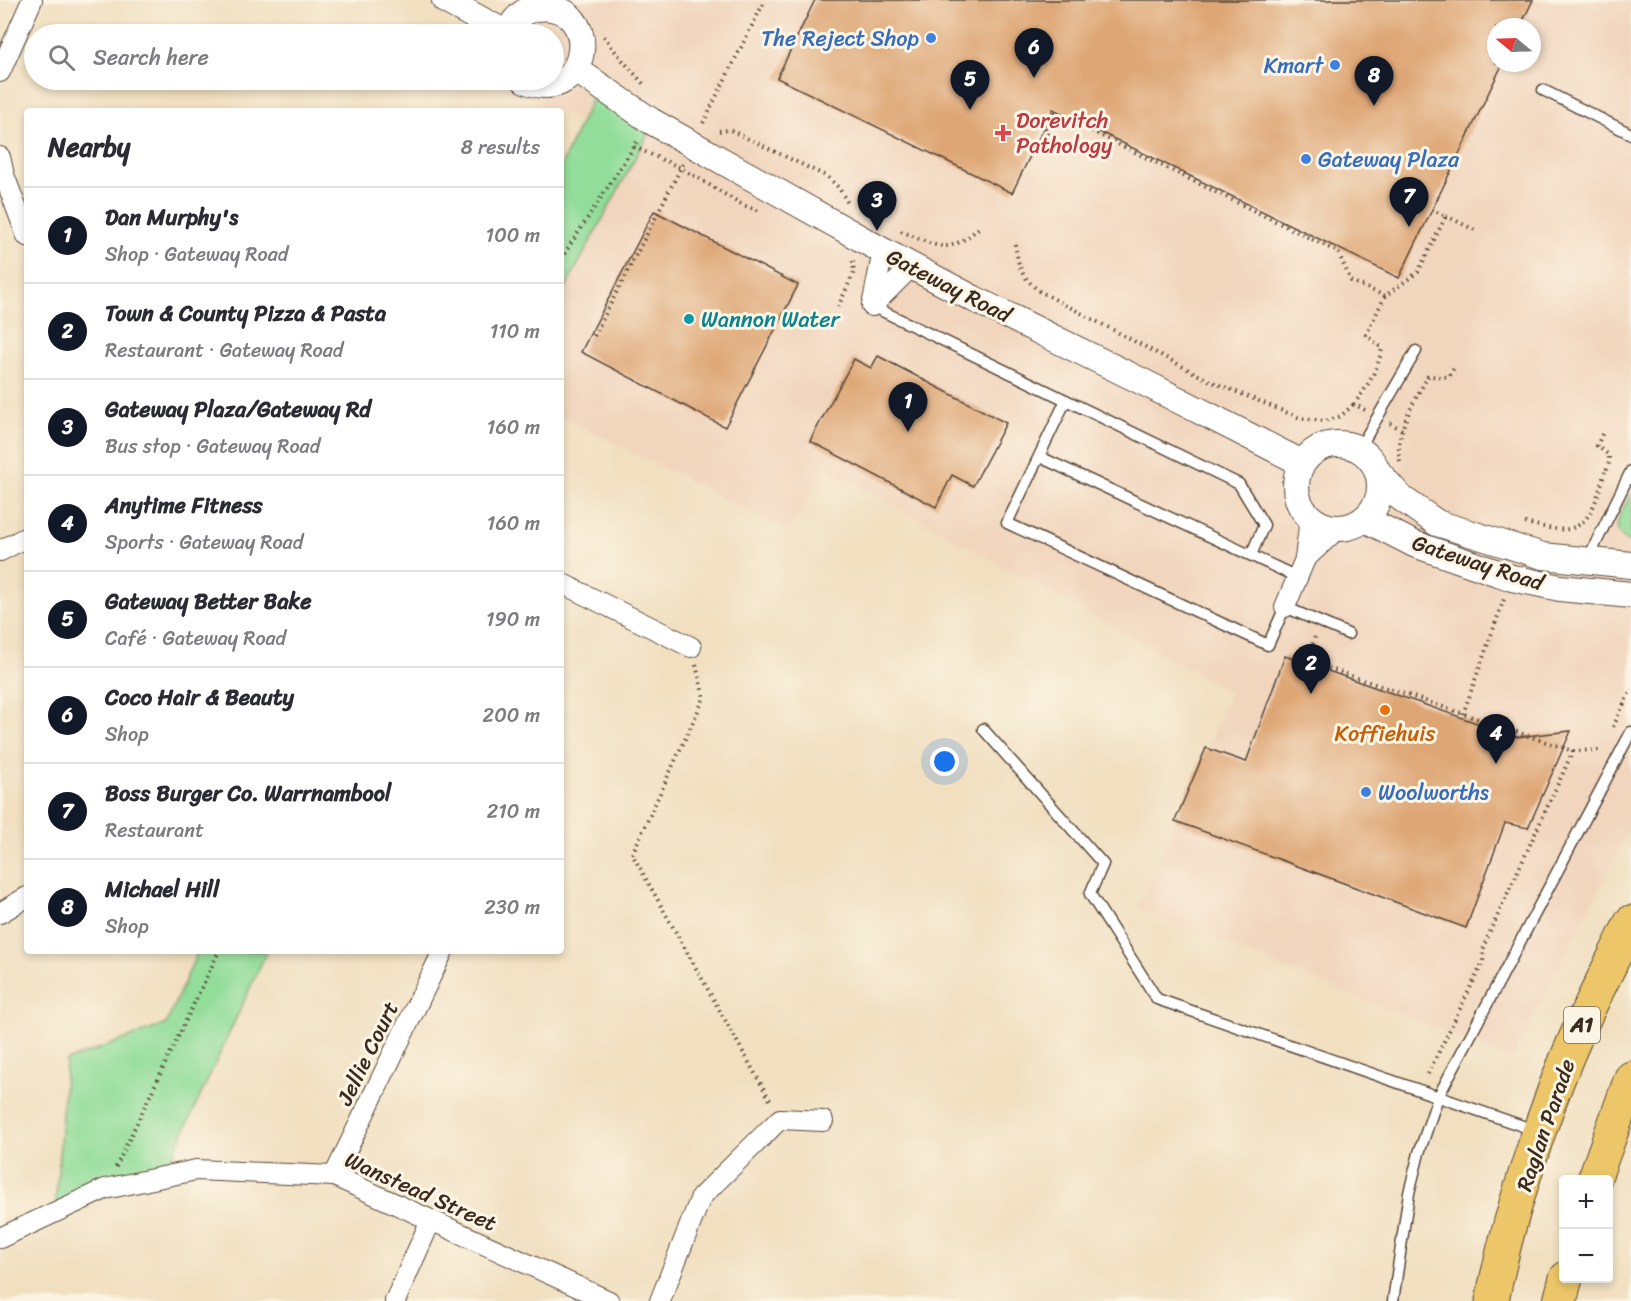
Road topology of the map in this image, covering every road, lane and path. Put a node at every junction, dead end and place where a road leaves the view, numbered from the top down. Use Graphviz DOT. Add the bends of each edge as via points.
graph roads {
  1 [pos="32,0"];
  2 [pos="446,0"];
  3 [pos="765,0"];
  4 [pos="561,6"];
  5 [pos="526,7"];
  6 [pos="489,24"];
  7 [pos="513,24"];
  8 [pos="601,30"];
  9 [pos="575,69"];
  10 [pos="0,72"];
  11 [pos="564,79"];
  12 [pos="647,88"];
  13 [pos="1542,90"];
  14 [pos="651,121"];
  15 [pos="1631,134"];
  16 [pos="697,137"];
  17 [pos="1051,146"];
  18 [pos="634,147"];
  19 [pos="0,157"];
  20 [pos="681,168"];
  21 [pos="851,208"];
  22 [pos="1432,210"];
  23 [pos="761,212"];
  24 [pos="1446,216"];
  25 [pos="981,226"];
  26 [pos="24,228"];
  27 [pos="1475,231"];
  28 [pos="887,239"];
  29 [pos="1015,244"];
  30 [pos="564,254"];
  31 [pos="850,256"];
  32 [pos="912,266"];
  33 [pos="1385,296"];
  34 [pos="838,306"];
  35 [pos="872,306"];
  36 [pos="594,336"];
  37 [pos="1416,351"];
  38 [pos="1454,368"];
  39 [pos="1066,400"];
  40 [pos="1354,404"];
  41 [pos="1378,417"];
  42 [pos="1402,430"];
  43 [pos="1602,434"];
  44 [pos="1359,449"];
  45 [pos="1040,457"];
  46 [pos="1302,463"];
  47 [pos="1389,470"];
  48 [pos="1605,472"];
  49 [pos="1629,476"];
  50 [pos="1310,518"];
  51 [pos="1365,519"];
  52 [pos="1523,523"];
  53 [pos="1338,528"];
  54 [pos="24,539"];
  55 [pos="0,551"];
  56 [pos="1251,555"];
  57 [pos="1588,560"];
  58 [pos="1631,566"];
  59 [pos="1301,568"];
  60 [pos="564,584"];
  61 [pos="1631,595"];
  62 [pos="1285,607"];
  63 [pos="1497,619"];
  64 [pos="1320,622"];
  65 [pos="1348,634"];
  66 [pos="691,647"];
  67 [pos="1631,689"];
  68 [pos="1462,714"];
  69 [pos="983,729"];
  70 [pos="1631,732"];
  71 [pos="1610,733"];
  72 [pos="1606,742"];
  73 [pos="1573,751"];
  74 [pos="24,899"];
  75 [pos="0,913"];
  76 [pos="1631,922"];
  77 [pos="218,954"];
  78 [pos="442,954"];
  79 [pos="1629,1086"];
  80 [pos="1420,1090"];
  81 [pos="1438,1097"];
  82 [pos="780,1119"];
  83 [pos="823,1121"];
  84 [pos="1540,1132"];
  85 [pos="1596,1175"];
  86 [pos="334,1176"];
  87 [pos="105,1189"];
  88 [pos="431,1220"];
  89 [pos="0,1238"];
  90 [pos="1565,1283"];
  91 [pos="395,1301"];
  92 [pos="609,1301"];
  93 [pos="660,1301"];
  94 [pos="1393,1301"];
  95 [pos="1492,1301"];
  96 [pos="1560,1301"];
  1 -- 10 [label="street"];
  2 -- 6 [label="street"];
  3 -- 16 [label="path"];
  4 -- 5 [label="street"];
  4 -- 9 [label="street" via="581,33 582,51"];
  5 -- 7 [label="street"];
  8 -- 12 [label="path"];
  9 -- 11 [label="street"];
  9 -- 14 [label="street, Gateway Road"];
  13 -- 15 [label="lane"];
  14 -- 16 [label="street, Gateway Road"];
  14 -- 18 [label="path"];
  16 -- 20 [label="path"];
  16 -- 21 [label="path" via="730,130 828,177"];
  16 -- 28 [label="street, Gateway Road"];
  17 -- 33 [label="path" via="1045,125 1054,113 1338,252 1351,281"];
  18 -- 20 [label="path"];
  18 -- 30 [label="path"];
  19 -- 26 [label="street"];
  20 -- 23 [label="path"];
  20 -- 36 [label="path"];
  22 -- 24 [label="path"];
  24 -- 27 [label="path"];
  24 -- 33 [label="path" via="1418,272"];
  25 -- 28 [label="path" via="964,241 941,248"];
  28 -- 32 [label="street, Gateway Road"];
  28 -- 35 [label="street"];
  29 -- 40 [label="path" via="1020,271 1039,291 1210,381 1300,418 1325,421 1341,416"];
  31 -- 34 [label="path" via="854,272"];
  32 -- 35 [label="street"];
  32 -- 46 [label="street, Gateway Road"];
  33 -- 40 [label="path" via="1366,335 1382,348 1379,362"];
  35 -- 39 [label="lane"];
  37 -- 41 [label="lane"];
  38 -- 42 [label="path" via="1449,377 1428,376"];
  39 -- 45 [label="lane"];
  39 -- 56 [label="lane" via="1239,484 1264,525"];
  40 -- 41 [label="path"];
  41 -- 42 [label="path"];
  41 -- 44 [label="lane"];
  42 -- 47 [label="path" via="1399,453"];
  43 -- 48 [label="path" via="1597,446 1609,455"];
  44 -- 46 [label="street" via="1334,444 1322,447"];
  44 -- 47 [label="street"];
  45 -- 56 [label="lane"];
  45 -- 62 [label="lane" via="1007,523 1268,645"];
  46 -- 50 [label="street" via="1296,477 1296,492 1300,506"];
  47 -- 51 [label="street" via="1376,505"];
  47 -- 57 [label="street, Gateway Road" via="1401,498 1437,523 1543,556"];
  48 -- 49 [label="path"];
  48 -- 52 [label="path" via="1591,512 1576,526 1566,530"];
  49 -- 57 [label="lane"];
  50 -- 53 [label="street" via="1323,526"];
  50 -- 59 [label="street"];
  51 -- 53 [label="street"];
  51 -- 61 [label="street, Gateway Road" via="1414,544 1512,578 1560,588"];
  53 -- 59 [label="street"];
  54 -- 55 [label="street"];
  56 -- 59 [label="lane"];
  57 -- 58 [label="street, Gateway Road"];
  59 -- 62 [label="street"];
  60 -- 66 [label="street"];
  62 -- 64 [label="lane"];
  63 -- 68 [label="path"];
  64 -- 65 [label="lane"];
  64 -- 68 [label="path" via="1307,661"];
  66 -- 82 [label="path" via="704,698 632,854"];
  67 -- 71 [label="path"];
  68 -- 73 [label="path"];
  69 -- 80 [label="lane" via="1103,864 1090,894 1157,999"];
  70 -- 81 [label="lane"];
  72 -- 73 [label="path" via="1602,751"];
  73 -- 80 [label="path" via="1484,945 1483,962"];
  74 -- 75 [label="street"];
  76 -- 84 [label="highway, Raglan Parade / A1" via="1593,1000"];
  77 -- 87 [label="path"];
  78 -- 86 [label="street, Jellie Court"];
  79 -- 85 [label="highway"];
  80 -- 81 [label="lane"];
  81 -- 84 [label="lane"];
  81 -- 94 [label="lane" via="1409,1192"];
  82 -- 83 [label="street"];
  82 -- 93 [label="street" via="701,1197"];
  84 -- 95 [label="highway, Raglan Parade / A1"];
  86 -- 87 [label="street, Wanstead Street" via="196,1170"];
  86 -- 88 [label="street, Wanstead Street"];
  87 -- 89 [label="street, Wanstead Street"];
  88 -- 91 [label="street"];
  88 -- 92 [label="street, Wanstead Street"];
  90 -- 96 [label="highway"];
}
